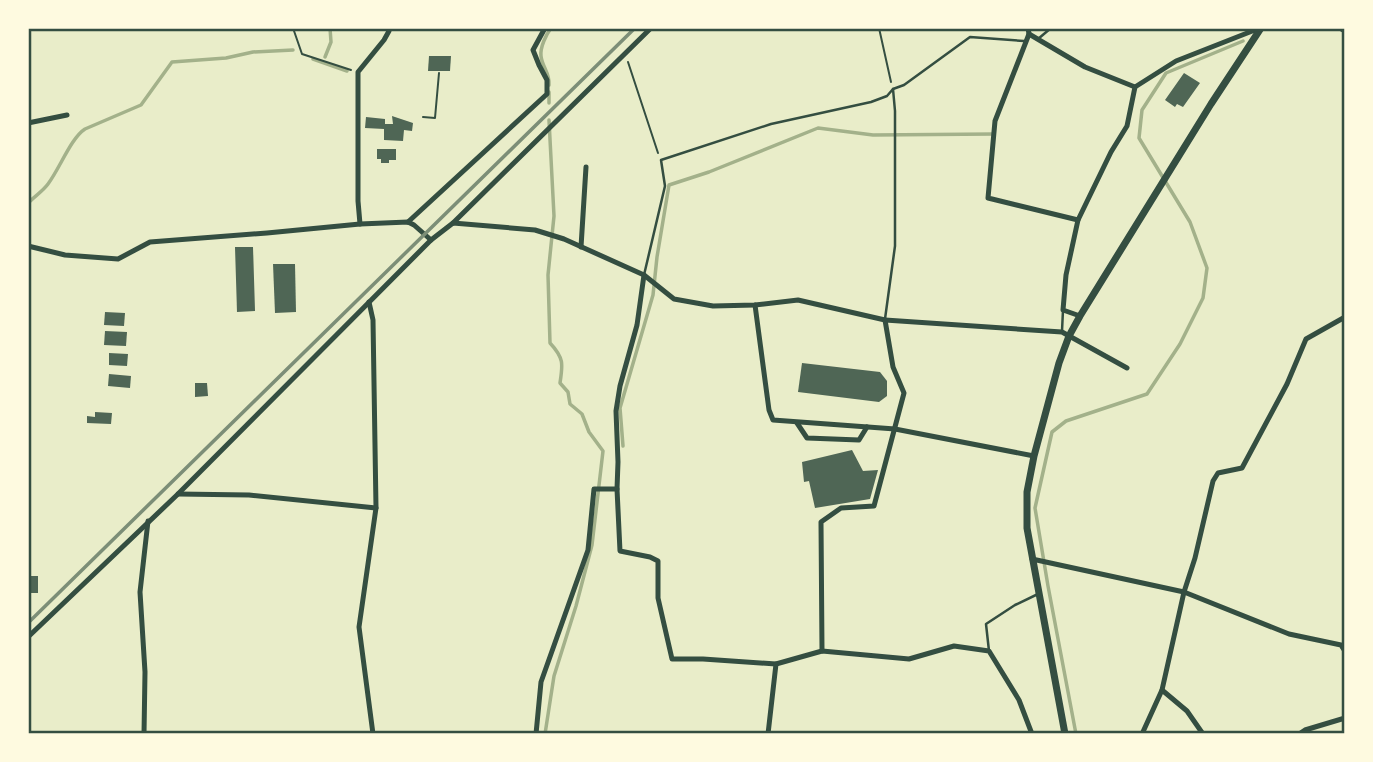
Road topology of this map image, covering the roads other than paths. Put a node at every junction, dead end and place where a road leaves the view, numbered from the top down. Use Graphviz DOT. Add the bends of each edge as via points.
graph roads {
  1 [pos="389,28"];
  2 [pos="545,28"];
  3 [pos="651,28"];
  4 [pos="1051,28"];
  5 [pos="1261,28"];
  6 [pos="1340,28"];
  7 [pos="1345,31"];
  8 [pos="1028,34"];
  9 [pos="1038,39"];
  10 [pos="1135,87"];
  11 [pos="893,89"];
  12 [pos="67,114"];
  13 [pos="28,122"];
  14 [pos="586,167"];
  15 [pos="1078,220"];
  16 [pos="411,223"];
  17 [pos="453,223"];
  18 [pos="360,224"];
  19 [pos="431,240"];
  20 [pos="28,246"];
  21 [pos="581,247"];
  22 [pos="644,275"];
  23 [pos="369,301"];
  24 [pos="755,305"];
  25 [pos="1063,310"];
  26 [pos="1080,316"];
  27 [pos="1345,317"];
  28 [pos="885,320"];
  29 [pos="1065,334"];
  30 [pos="1127,368"];
  31 [pos="797,423"];
  32 [pos="867,427"];
  33 [pos="895,429"];
  34 [pos="1034,456"];
  35 [pos="613,489"];
  36 [pos="178,494"];
  37 [pos="376,508"];
  38 [pos="148,521"];
  39 [pos="1034,560"];
  40 [pos="1184,592"];
  41 [pos="1039,593"];
  42 [pos="28,637"];
  43 [pos="1344,647"];
  44 [pos="822,651"];
  45 [pos="989,651"];
  46 [pos="776,664"];
  47 [pos="1162,691"];
  48 [pos="1345,718"];
  49 [pos="144,734"];
  50 [pos="373,734"];
  51 [pos="536,734"];
  52 [pos="768,734"];
  53 [pos="1032,734"];
  54 [pos="1065,734"];
  55 [pos="1142,734"];
  56 [pos="1203,734"];
  57 [pos="1299,734"];
  1 -- 18 [label="street" via="358,72"];
  2 -- 16 [label="street" via="533,50 547,80 547,94"];
  3 -- 17 [label="street"];
  4 -- 9 [label="lane"];
  5 -- 10 [label="street" via="1176,61"];
  5 -- 26 [label="main road"];
  6 -- 7 [label="street"];
  8 -- 9 [label="street"];
  8 -- 11 [label="lane" via="970,37"];
  8 -- 15 [label="street" via="995,121 988,198"];
  9 -- 10 [label="street" via="1085,67"];
  10 -- 15 [label="street" via="1127,126"];
  11 -- 22 [label="lane" via="871,102 771,124 661,160 665,186"];
  11 -- 28 [label="lane" via="895,246"];
  12 -- 13 [label="street"];
  14 -- 21 [label="street"];
  15 -- 25 [label="street"];
  16 -- 18 [label="street"];
  16 -- 19 [label="street"];
  17 -- 19 [label="street"];
  17 -- 21 [label="street" via="534,230"];
  18 -- 20 [label="street" via="150,242 118,259 65,255"];
  19 -- 23 [label="street"];
  21 -- 22 [label="street"];
  22 -- 24 [label="street" via="674,299 713,306"];
  22 -- 35 [label="street" via="616,411 618,462"];
  23 -- 36 [label="street"];
  23 -- 37 [label="street"];
  24 -- 28 [label="street" via="798,300"];
  24 -- 31 [label="street" via="769,410 773,420"];
  25 -- 26 [label="street"];
  25 -- 29 [label="lane"];
  26 -- 29 [label="main road"];
  27 -- 40 [label="street" via="1306,339 1242,468 1218,473 1213,481"];
  28 -- 29 [label="street"];
  28 -- 33 [label="street" via="893,367 904,393"];
  29 -- 30 [label="street"];
  29 -- 34 [label="main road"];
  31 -- 32 [label="street"];
  31 -- 32 [label="street" via="807,438 859,440"];
  32 -- 33 [label="street"];
  33 -- 34 [label="street"];
  33 -- 44 [label="street" via="874,506 841,508 821,522"];
  34 -- 39 [label="main road" via="1027,492 1027,528"];
  35 -- 46 [label="street" via="620,551 658,561 658,598 672,659"];
  35 -- 51 [label="street" via="594,489 588,550 541,682"];
  36 -- 37 [label="street" via="249,495"];
  36 -- 38 [label="street"];
  37 -- 50 [label="street" via="359,627"];
  38 -- 42 [label="street"];
  38 -- 49 [label="street" via="140,592"];
  39 -- 40 [label="street"];
  39 -- 41 [label="main road"];
  40 -- 43 [label="street" via="1289,634"];
  40 -- 47 [label="street"];
  41 -- 45 [label="lane" via="986,624"];
  41 -- 54 [label="main road"];
  44 -- 45 [label="street" via="909,659 954,646"];
  44 -- 46 [label="street"];
  45 -- 53 [label="street" via="1019,700"];
  46 -- 52 [label="street"];
  47 -- 55 [label="street"];
  47 -- 56 [label="street" via="1187,711"];
  48 -- 57 [label="street"];
}
